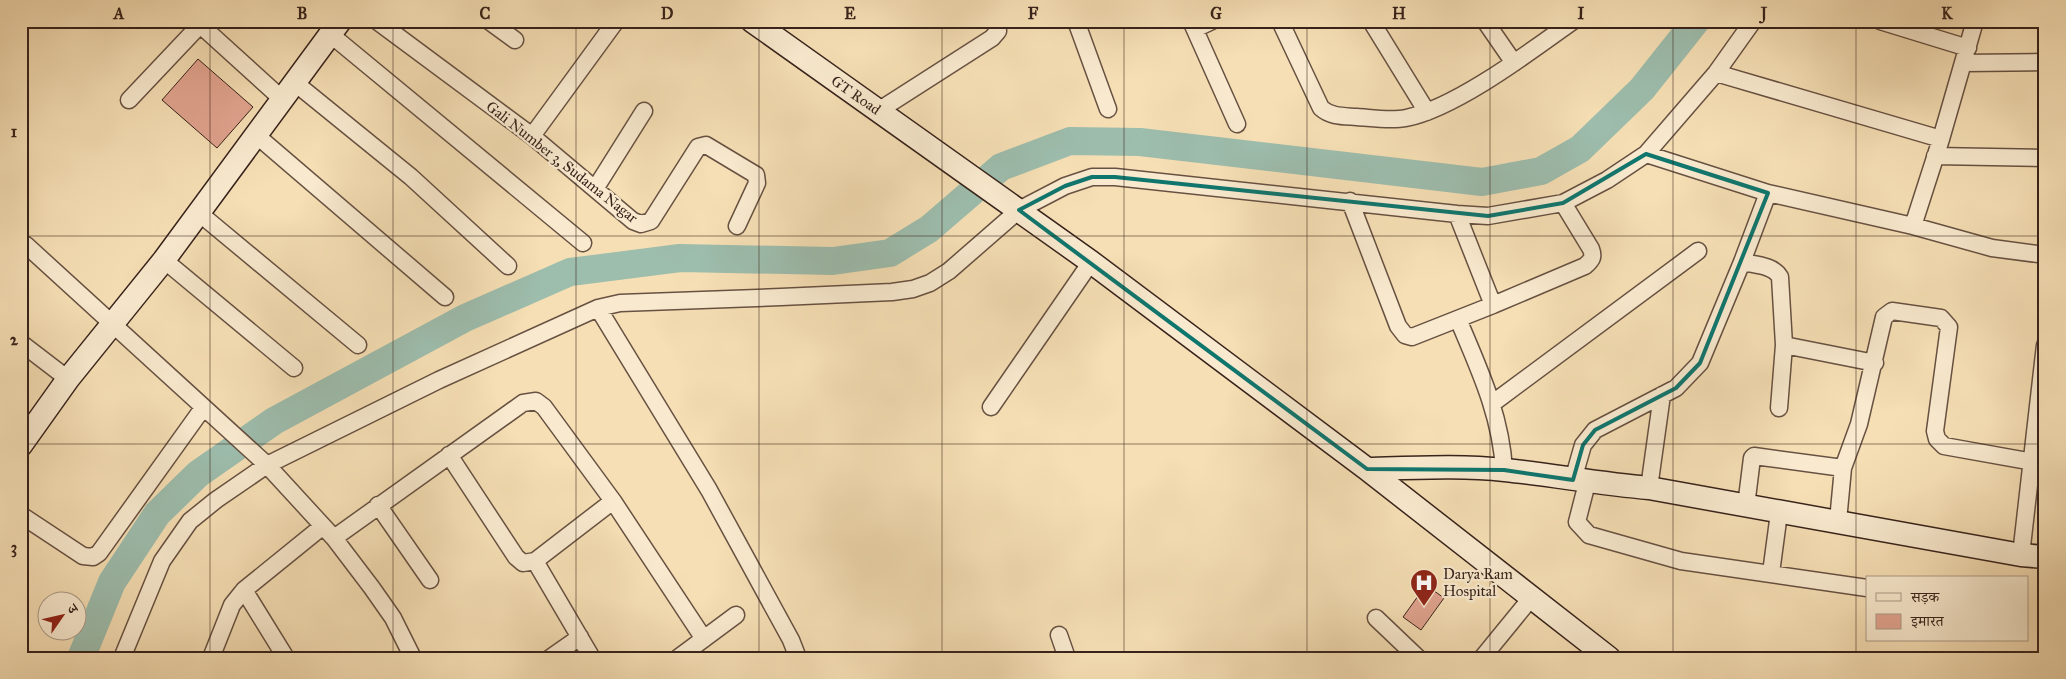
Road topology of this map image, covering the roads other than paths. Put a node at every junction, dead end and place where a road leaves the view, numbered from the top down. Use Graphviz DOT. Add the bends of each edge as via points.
graph roads {
  1 [pos="378,21"];
  2 [pos="489,21"];
  3 [pos="616,21"];
  4 [pos="752,21"];
  5 [pos="996,21"];
  6 [pos="1076,21"];
  7 [pos="1212,21"];
  8 [pos="1280,21"];
  9 [pos="1371,21"];
  10 [pos="1485,21"];
  11 [pos="1573,21"];
  12 [pos="1753,21"];
  13 [pos="1880,21"];
  14 [pos="1975,21"];
  15 [pos="197,24"];
  16 [pos="1193,25"];
  17 [pos="335,28"];
  18 [pos="515,40"];
  19 [pos="1966,55"];
  20 [pos="2045,62"];
  21 [pos="1514,63"];
  22 [pos="1716,73"];
  23 [pos="288,91"];
  24 [pos="130,100"];
  25 [pos="1108,110"];
  26 [pos="644,111"];
  27 [pos="878,111"];
  28 [pos="1427,112"];
  29 [pos="1237,124"];
  30 [pos="256,134"];
  31 [pos="532,136"];
  32 [pos="1941,139"];
  33 [pos="1646,154"];
  34 [pos="1935,156"];
  35 [pos="2045,158"];
  36 [pos="595,189"];
  37 [pos="1768,193"];
  38 [pos="1350,201"];
  39 [pos="1563,203"];
  40 [pos="1013,207"];
  41 [pos="199,213"];
  42 [pos="1457,214"];
  43 [pos="737,226"];
  44 [pos="1913,226"];
  45 [pos="583,242"];
  46 [pos="26,246"];
  47 [pos="1698,251"];
  48 [pos="2045,255"];
  49 [pos="164,260"];
  50 [pos="1091,262"];
  51 [pos="1742,262"];
  52 [pos="508,266"];
  53 [pos="444,297"];
  54 [pos="1493,306"];
  55 [pos="598,308"];
  56 [pos="1458,319"];
  57 [pos="114,324"];
  58 [pos="21,343"];
  59 [pos="358,345"];
  60 [pos="2045,345"];
  61 [pos="1784,346"];
  62 [pos="1875,363"];
  63 [pos="294,368"];
  64 [pos="68,379"];
  65 [pos="1662,395"];
  66 [pos="1492,403"];
  67 [pos="991,407"];
  68 [pos="203,408"];
  69 [pos="1779,408"];
  70 [pos="21,445"];
  71 [pos="449,455"];
  72 [pos="2038,463"];
  73 [pos="267,465"];
  74 [pos="1842,468"];
  75 [pos="1367,469"];
  76 [pos="1504,470"];
  77 [pos="1580,481"];
  78 [pos="1649,488"];
  79 [pos="613,501"];
  80 [pos="378,506"];
  81 [pos="1746,506"];
  82 [pos="1779,513"];
  83 [pos="21,515"];
  84 [pos="1838,521"];
  85 [pos="328,532"];
  86 [pos="2021,555"];
  87 [pos="2045,557"];
  88 [pos="534,561"];
  89 [pos="1771,573"];
  90 [pos="430,580"];
  91 [pos="1866,588"];
  92 [pos="244,590"];
  93 [pos="1531,598"];
  94 [pos="736,615"];
  95 [pos="1376,618"];
  96 [pos="1059,635"];
  97 [pos="580,638"];
  98 [pos="704,639"];
  99 [pos="122,658"];
  100 [pos="211,658"];
  101 [pos="286,658"];
  102 [pos="413,658"];
  103 [pos="550,658"];
  104 [pos="592,658"];
  105 [pos="678,658"];
  106 [pos="798,658"];
  107 [pos="1067,658"];
  108 [pos="1418,658"];
  109 [pos="1482,658"];
  110 [pos="1609,658"];
  1 -- 31 [label="street, Gali Number 3, Sudama Nagar"];
  2 -- 18 [label="street"];
  3 -- 31 [label="street"];
  4 -- 27 [label="main road, GT Road"];
  5 -- 27 [label="street" via="998,31 992,38"];
  6 -- 25 [label="street"];
  7 -- 16 [label="street"];
  8 -- 28 [label="street" via="1325,112 1390,119"];
  9 -- 28 [label="street"];
  10 -- 21 [label="street"];
  11 -- 21 [label="street"];
  12 -- 22 [label="street"];
  13 -- 19 [label="street"];
  14 -- 19 [label="street"];
  15 -- 23 [label="street"];
  15 -- 24 [label="street"];
  16 -- 29 [label="street"];
  17 -- 23 [label="main road"];
  17 -- 45 [label="street"];
  19 -- 20 [label="street"];
  19 -- 32 [label="street"];
  21 -- 28 [label="street"];
  22 -- 32 [label="street"];
  22 -- 33 [label="street"];
  23 -- 30 [label="main road"];
  23 -- 52 [label="street" via="411,177"];
  26 -- 36 [label="street"];
  27 -- 40 [label="main road, GT Road"];
  30 -- 41 [label="main road"];
  30 -- 53 [label="street"];
  31 -- 36 [label="street, Gali Number 3, Sudama Nagar"];
  32 -- 34 [label="street"];
  33 -- 37 [label="street"];
  33 -- 39 [label="street" via="1607,180"];
  34 -- 35 [label="street"];
  34 -- 44 [label="street"];
  36 -- 43 [label="street, Gali Number 3, Sudama Nagar" via="633,221 646,224 652,221 698,147 706,145 756,175 757,183"];
  37 -- 44 [label="street"];
  37 -- 51 [label="street"];
  38 -- 40 [label="street" via="1092,177"];
  38 -- 42 [label="street"];
  38 -- 56 [label="street" via="1401,332 1412,337"];
  39 -- 42 [label="street" via="1488,216"];
  39 -- 54 [label="street" via="1591,249 1592,260"];
  40 -- 50 [label="main road, GT Road"];
  40 -- 55 [label="street" via="949,271 913,289 790,297 656,300"];
  41 -- 49 [label="main road"];
  41 -- 59 [label="street"];
  42 -- 54 [label="street"];
  44 -- 48 [label="street" via="1992,248"];
  46 -- 57 [label="street"];
  47 -- 66 [label="street"];
  49 -- 57 [label="main road"];
  49 -- 63 [label="street"];
  50 -- 67 [label="street"];
  50 -- 75 [label="main road, GT Road"];
  51 -- 61 [label="street" via="1770,268 1780,277"];
  51 -- 65 [label="street" via="1700,363 1682,384"];
  54 -- 56 [label="street"];
  55 -- 73 [label="street" via="488,356"];
  55 -- 106 [label="street" via="708,490"];
  56 -- 66 [label="street"];
  57 -- 64 [label="main road"];
  57 -- 68 [label="street"];
  58 -- 64 [label="street"];
  60 -- 72 [label="street"];
  61 -- 62 [label="street"];
  61 -- 69 [label="street"];
  62 -- 72 [label="street" via="1884,317 1888,313 1897,310 1944,320 1948,327 1935,431 1937,439 1944,446"];
  62 -- 74 [label="street" via="1859,424"];
  64 -- 70 [label="main road"];
  65 -- 77 [label="street" via="1595,430 1583,445"];
  65 -- 78 [label="street"];
  66 -- 76 [label="street" via="1502,443"];
  68 -- 73 [label="street"];
  68 -- 83 [label="street" via="93,558 83,556"];
  71 -- 79 [label="street" via="523,403 536,401 544,407"];
  71 -- 80 [label="street"];
  71 -- 88 [label="street" via="516,557 523,563"];
  72 -- 86 [label="street"];
  73 -- 85 [label="street"];
  73 -- 99 [label="street" via="190,521 177,538 162,561"];
  74 -- 81 [label="street" via="1754,456"];
  74 -- 84 [label="street"];
  75 -- 76 [label="main road" via="1448,467"];
  75 -- 93 [label="main road, GT Road"];
  76 -- 77 [label="main road"];
  77 -- 78 [label="main road"];
  77 -- 89 [label="street" via="1577,522 1589,535 1681,561"];
  78 -- 81 [label="main road"];
  79 -- 88 [label="street"];
  79 -- 98 [label="street"];
  80 -- 85 [label="street"];
  80 -- 90 [label="street"];
  81 -- 82 [label="main road"];
  82 -- 84 [label="main road"];
  82 -- 89 [label="street"];
  84 -- 86 [label="main road"];
  85 -- 92 [label="street"];
  85 -- 102 [label="street" via="393,618"];
  86 -- 87 [label="main road"];
  88 -- 97 [label="street"];
  89 -- 91 [label="street"];
  92 -- 100 [label="street" via="232,605"];
  92 -- 101 [label="street"];
  93 -- 109 [label="street"];
  93 -- 110 [label="main road, GT Road"];
  94 -- 98 [label="street"];
  95 -- 108 [label="street"];
  96 -- 107 [label="street"];
  97 -- 103 [label="street"];
  97 -- 104 [label="street"];
  98 -- 105 [label="street"];
}
